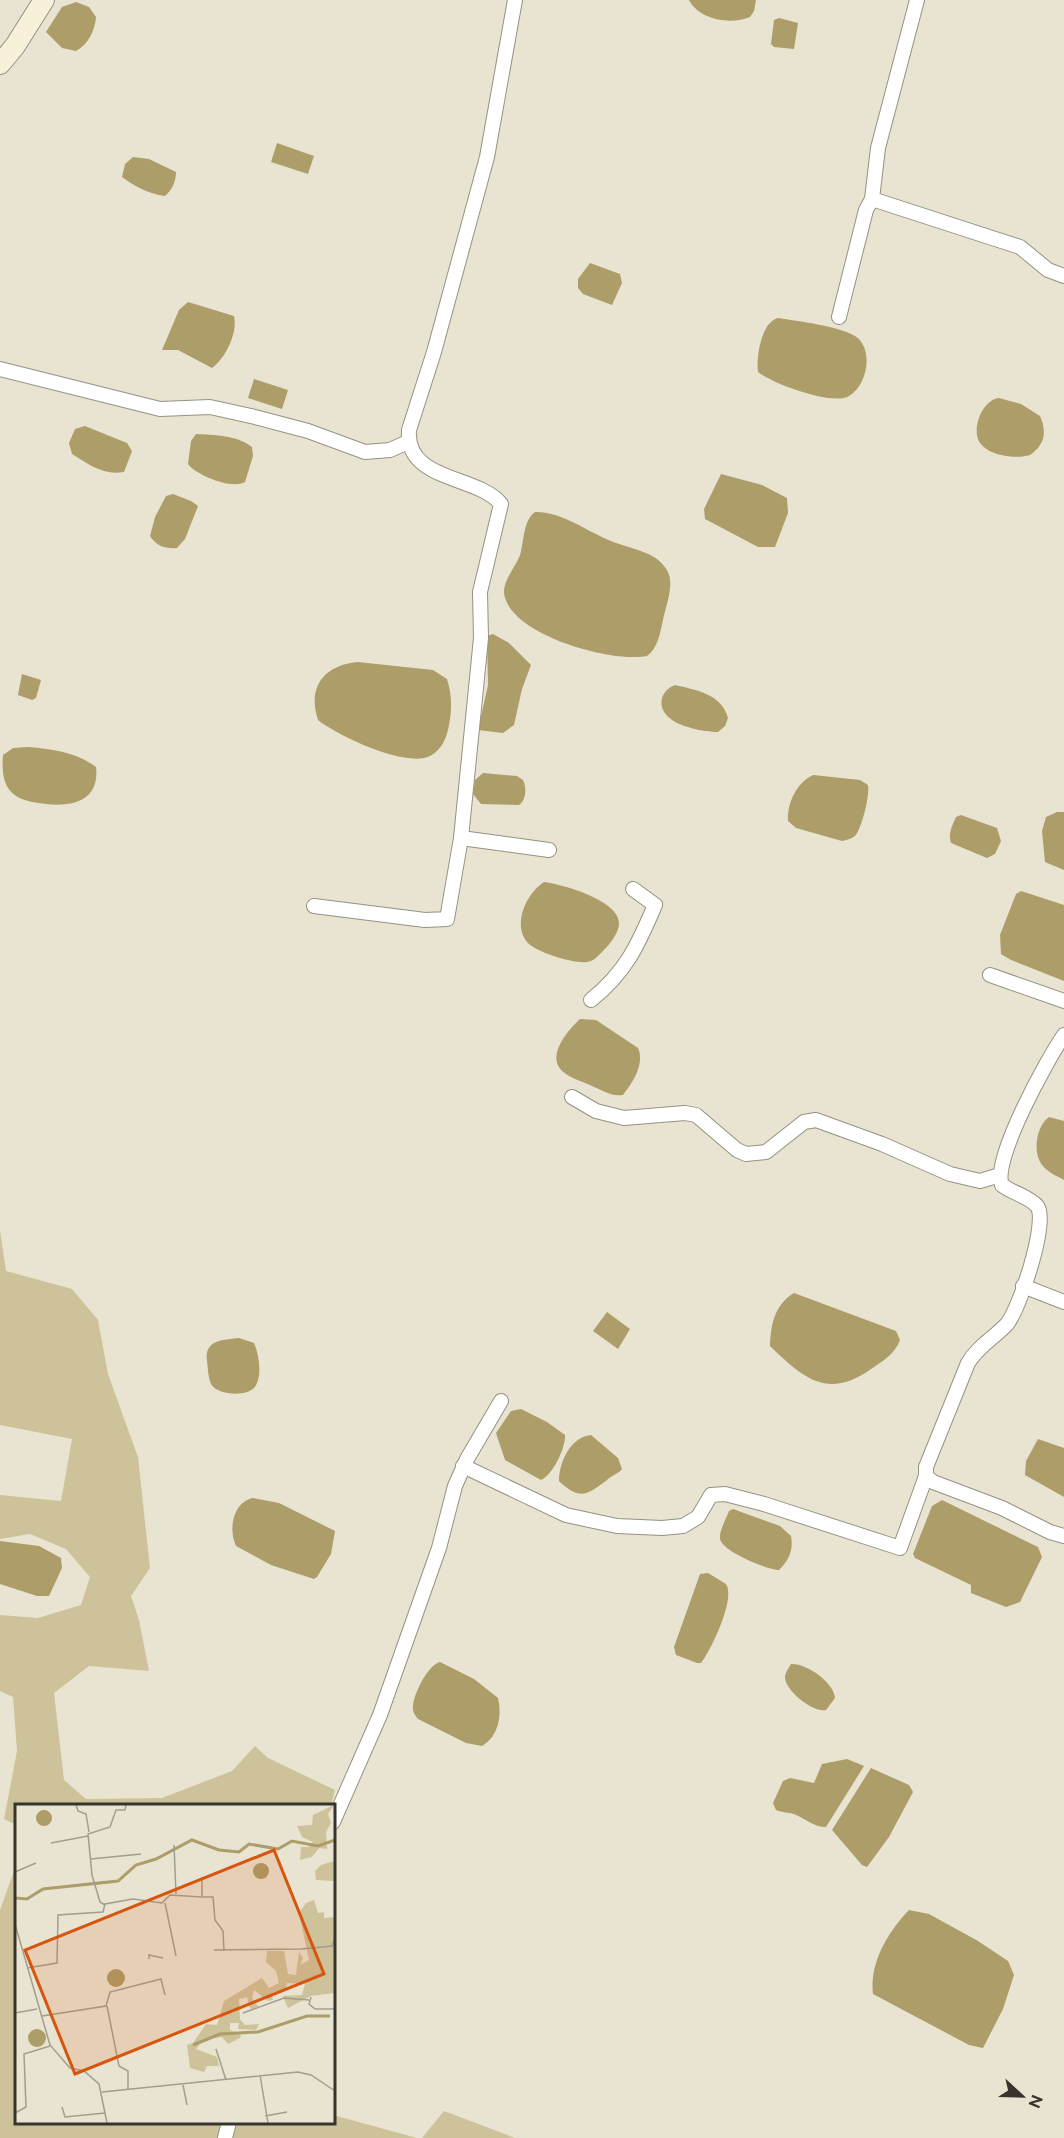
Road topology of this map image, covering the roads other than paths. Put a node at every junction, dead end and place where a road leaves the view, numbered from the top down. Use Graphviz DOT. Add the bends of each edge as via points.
graph roads {
  1 [pos="44,0"];
  2 [pos="515,0"];
  3 [pos="917,0"];
  4 [pos="0,64"];
  5 [pos="872,200"];
  6 [pos="1064,276"];
  7 [pos="839,317"];
  8 [pos="0,369"];
  9 [pos="408,442"];
  10 [pos="461,838"];
  11 [pos="549,850"];
  12 [pos="633,889"];
  13 [pos="314,906"];
  14 [pos="990,975"];
  15 [pos="591,1000"];
  16 [pos="1064,1001"];
  17 [pos="1064,1035"];
  18 [pos="572,1097"];
  19 [pos="1000,1175"];
  20 [pos="1023,1286"];
  21 [pos="1064,1302"];
  22 [pos="501,1401"];
  23 [pos="463,1466"];
  24 [pos="926,1476"];
  25 [pos="1064,1536"];
  26 [pos="334,1820"];
  27 [pos="229,2123"];
  28 [pos="225,2138"];
  1 -- 4 [label="main road"];
  2 -- 9 [label="street" via="487,157"];
  3 -- 5 [label="street" via="878,148"];
  5 -- 6 [label="street" via="1020,247 1048,270"];
  5 -- 7 [label="street" via="866,210"];
  8 -- 9 [label="street" via="160,409 210,407 255,417 364,452 390,450"];
  9 -- 10 [label="street" via="421,462 434,471 493,494 501,504 480,592 481,638"];
  10 -- 11 [label="street"];
  10 -- 13 [label="street" via="447,919 425,920"];
  12 -- 15 [label="street" via="655,905 636,950 612,983"];
  14 -- 16 [label="street"];
  17 -- 19 [label="street" via="1015,1125"];
  18 -- 19 [label="street" via="596,1111 624,1118 696,1115 746,1154 766,1152 804,1122 816,1120 950,1174 980,1181"];
  19 -- 20 [label="street" via="1002,1185 1037,1205 1040,1211 1038,1240"];
  20 -- 21 [label="street"];
  20 -- 24 [label="street" via="1007,1323 968,1363 926,1467"];
  22 -- 23 [label="street"];
  23 -- 24 [label="street" via="566,1515 617,1526 682,1526 698,1517 711,1496 725,1494 900,1548"];
  23 -- 26 [label="street" via="439,1548 380,1715"];
  24 -- 25 [label="street"];
  27 -- 28 [label="street"];
}
